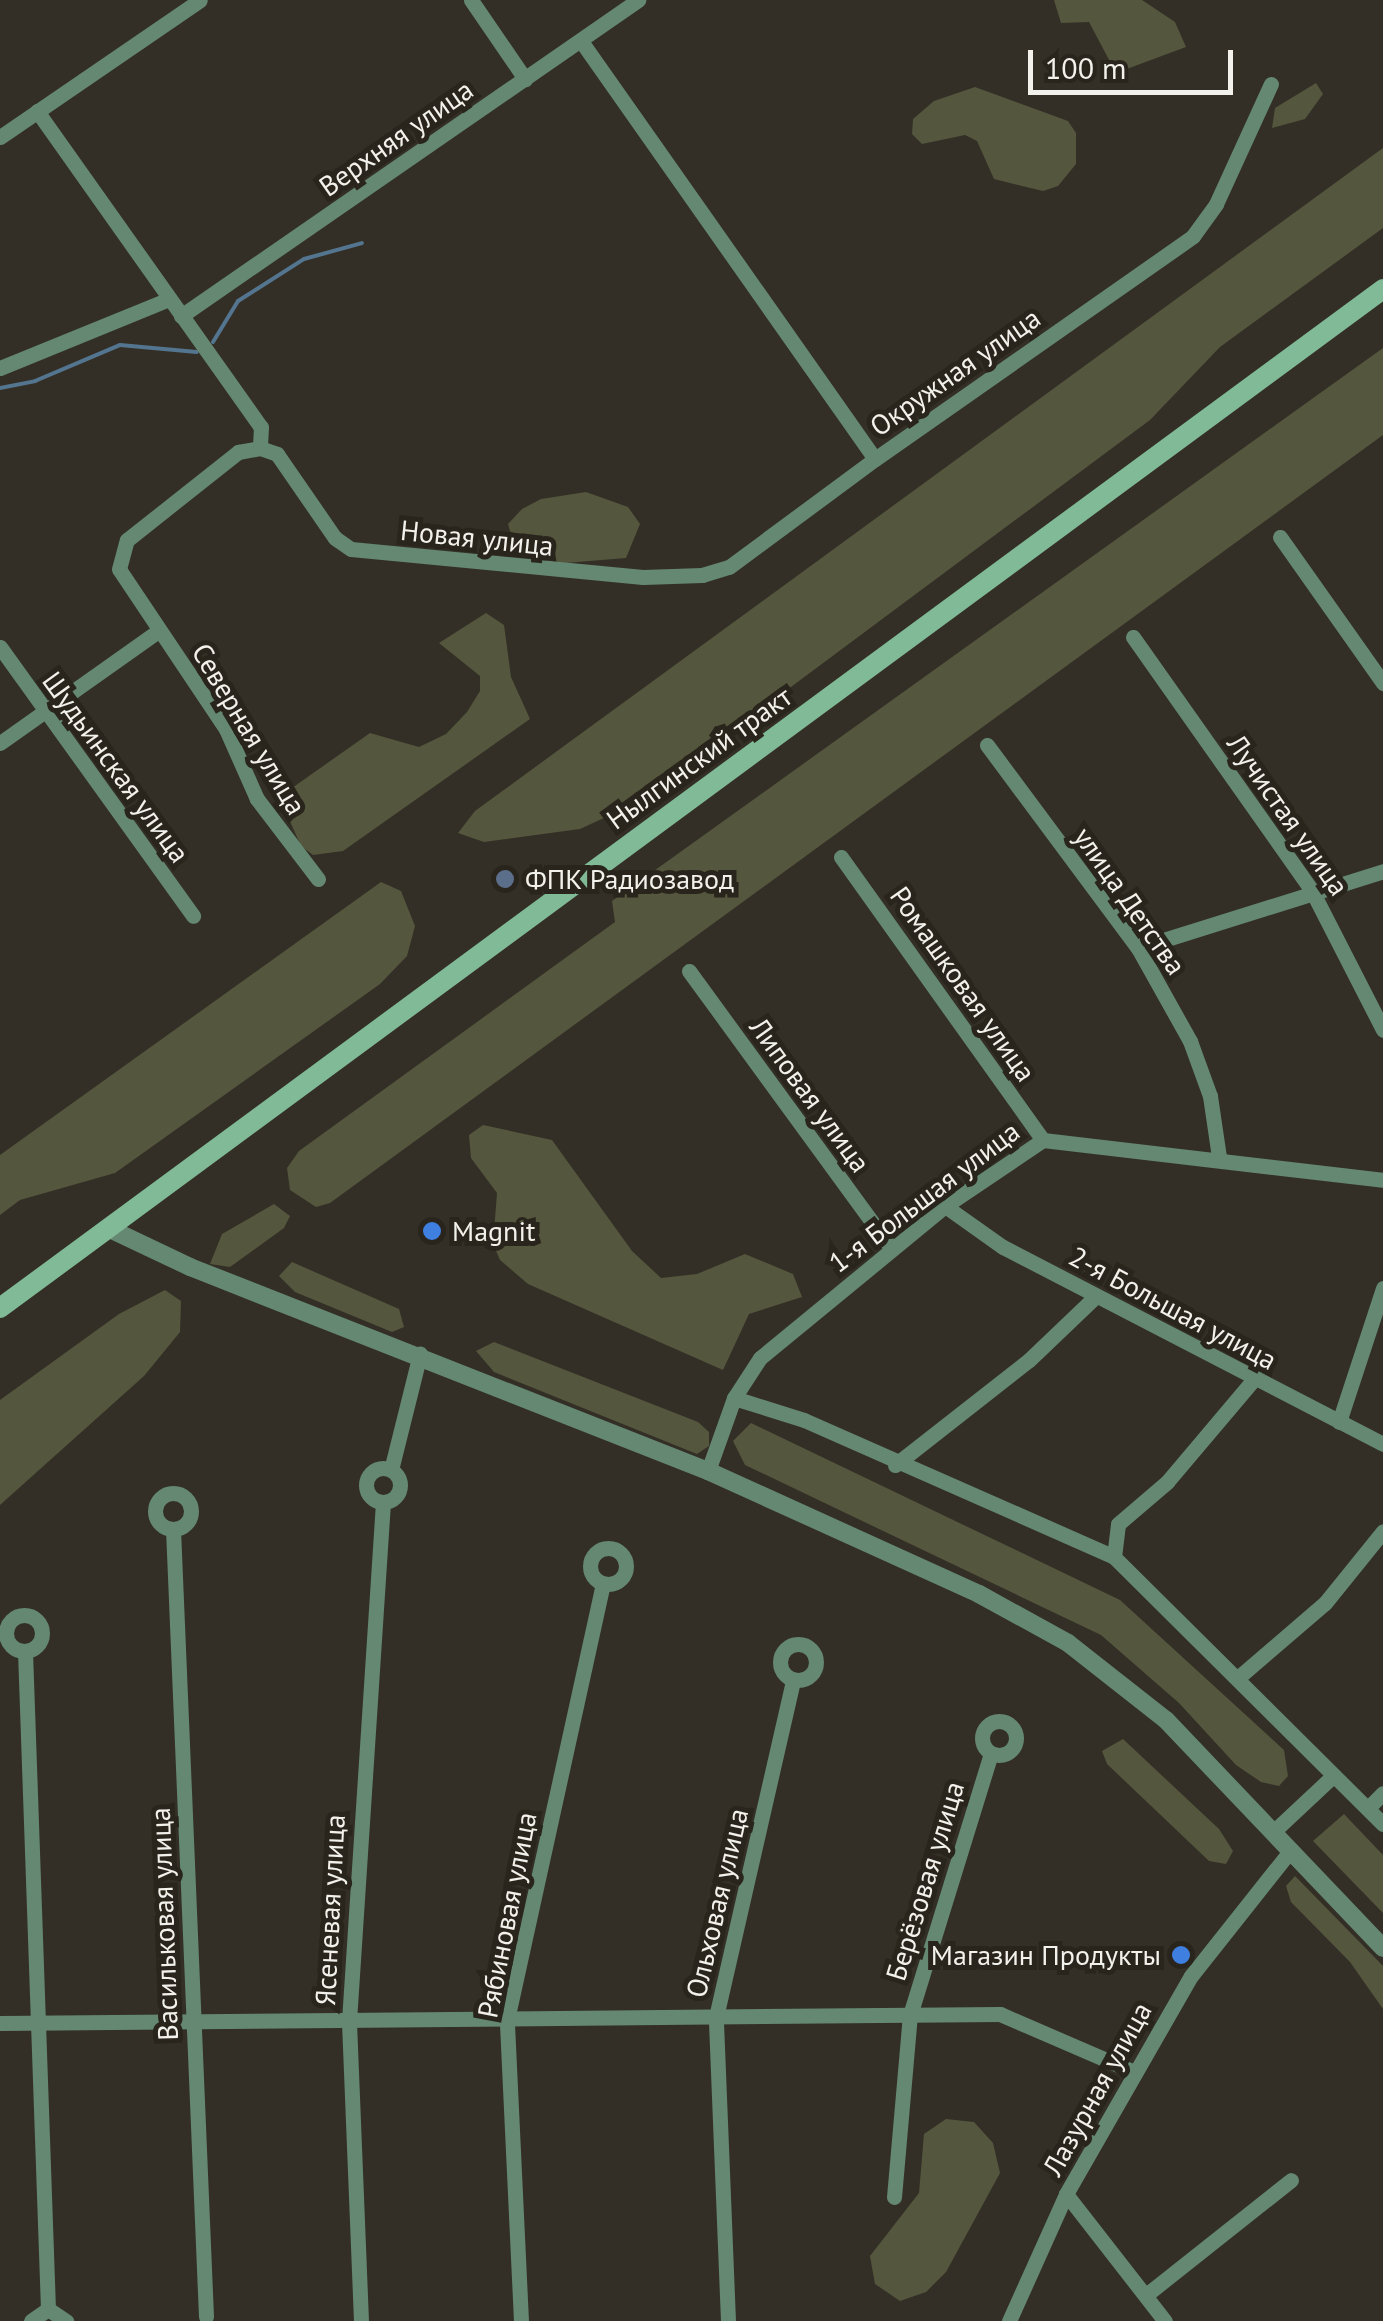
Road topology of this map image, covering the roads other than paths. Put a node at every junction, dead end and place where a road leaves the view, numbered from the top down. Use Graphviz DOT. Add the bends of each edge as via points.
graph roads {
  1 [pos="200,0"];
  2 [pos="471,0"];
  3 [pos="638,0"];
  4 [pos="581,41"];
  5 [pos="525,79"];
  6 [pos="1272,84"];
  7 [pos="37,111"];
  8 [pos="0,137"];
  9 [pos="1383,289"];
  10 [pos="169,299"];
  11 [pos="181,316"];
  12 [pos="0,368"];
  13 [pos="260,448"];
  14 [pos="875,458"];
  15 [pos="1280,537"];
  16 [pos="158,630"];
  17 [pos="1134,637"];
  18 [pos="0,647"];
  19 [pos="1383,683"];
  20 [pos="44,711"];
  21 [pos="0,743"];
  22 [pos="987,745"];
  23 [pos="842,857"];
  24 [pos="1383,870"];
  25 [pos="318,880"];
  26 [pos="1312,891"];
  27 [pos="193,916"];
  28 [pos="1138,948"];
  29 [pos="689,971"];
  30 [pos="1383,1030"];
  31 [pos="1043,1140"];
  32 [pos="1219,1157"];
  33 [pos="1383,1180"];
  34 [pos="945,1206"];
  35 [pos="110,1229"];
  36 [pos="891,1248"];
  37 [pos="1383,1288"];
  38 [pos="1096,1296"];
  39 [pos="0,1308"];
  40 [pos="420,1354"];
  41 [pos="1254,1379"];
  42 [pos="734,1398"];
  43 [pos="1340,1422"];
  44 [pos="1383,1444"];
  45 [pos="894,1465"];
  46 [pos="391,1470"];
  47 [pos="708,1471"];
  48 [pos="383,1502"];
  49 [pos="174,1529"];
  50 [pos="1383,1532"];
  51 [pos="1114,1557"];
  52 [pos="603,1584"];
  53 [pos="25,1651"];
  54 [pos="1240,1676"];
  55 [pos="793,1680"];
  56 [pos="989,1758"];
  57 [pos="1334,1775"];
  58 [pos="1383,1793"];
  59 [pos="1368,1808"];
  60 [pos="1383,1824"];
  61 [pos="1272,1832"];
  62 [pos="1291,1850"];
  63 [pos="1383,1948"];
  64 [pos="910,2015"];
  65 [pos="716,2017"];
  66 [pos="507,2020"];
  67 [pos="349,2021"];
  68 [pos="193,2022"];
  69 [pos="37,2023"];
  70 [pos="0,2024"];
  71 [pos="1134,2072"];
  72 [pos="1291,2180"];
  73 [pos="1066,2194"];
  74 [pos="894,2197"];
  75 [pos="1146,2296"];
  76 [pos="48,2309"];
  77 [pos="207,2320"];
  78 [pos="32,2321"];
  79 [pos="66,2321"];
  80 [pos="362,2321"];
  81 [pos="521,2321"];
  82 [pos="728,2321"];
  83 [pos="1009,2321"];
  84 [pos="1165,2321"];
  1 -- 7 [label="street"];
  2 -- 5 [label="street"];
  3 -- 4 [label="street, Верхняя улица"];
  4 -- 5 [label="street, Верхняя улица"];
  4 -- 14 [label="street, Окружная улица"];
  5 -- 11 [label="street, Верхняя улица"];
  6 -- 14 [label="street, Окружная улица" via="1216,204 1193,236"];
  7 -- 8 [label="street"];
  7 -- 10 [label="street"];
  9 -- 35 [label="main road, Нылгинский тракт"];
  10 -- 11 [label="street"];
  10 -- 12 [label="street"];
  11 -- 13 [label="street" via="261,426"];
  13 -- 14 [label="street, Новая улица" via="277,454 336,538 351,549 643,577 702,576 729,567"];
  13 -- 16 [label="street, Северная улица" via="238,452 120,550 120,569"];
  15 -- 19 [label="street"];
  16 -- 20 [label="street"];
  16 -- 25 [label="street, Северная улица" via="226,729 257,799"];
  17 -- 26 [label="street, Лучистая улица"];
  18 -- 20 [label="street, Шудьинская улица"];
  20 -- 21 [label="street"];
  20 -- 27 [label="street, Шудьинская улица"];
  22 -- 28 [label="street, улица Детства"];
  23 -- 31 [label="street, Ромашковая улица"];
  24 -- 26 [label="street"];
  26 -- 28 [label="street"];
  26 -- 30 [label="street, Лучистая улица" via="1350,954"];
  28 -- 32 [label="street, улица Детства" via="1190,1041 1210,1096"];
  29 -- 36 [label="street, Липовая улица"];
  31 -- 32 [label="street, 1-я Большая улица"];
  31 -- 34 [label="street, 1-я Большая улица"];
  32 -- 33 [label="street, 1-я Большая улица"];
  34 -- 36 [label="street, 1-я Большая улица"];
  34 -- 38 [label="street, 2-я Большая улица" via="1003,1247"];
  35 -- 39 [label="main road, Нылгинский тракт"];
  35 -- 40 [label="street" via="190,1267"];
  36 -- 42 [label="street, 1-я Большая улица" via="760,1358"];
  37 -- 43 [label="street"];
  38 -- 41 [label="street, 2-я Большая улица"];
  38 -- 45 [label="street" via="1029,1360"];
  40 -- 46 [label="street"];
  40 -- 47 [label="street"];
  41 -- 43 [label="street, 2-я Большая улица"];
  41 -- 51 [label="street" via="1167,1482 1118,1524"];
  42 -- 45 [label="street" via="804,1420"];
  42 -- 47 [label="street, 1-я Большая улица"];
  43 -- 44 [label="street, 2-я Большая улица"];
  45 -- 51 [label="street"];
  46 -- 48 [label="street" via="400,1489"];
  46 -- 48 [label="street" via="375,1470 366,1484"];
  47 -- 61 [label="street" via="979,1594 1068,1643 1166,1720"];
  48 -- 67 [label="street, Ясеневая улица"];
  49 -- 68 [label="street, Васильковая улица"];
  50 -- 54 [label="street" via="1325,1603"];
  51 -- 54 [label="street"];
  52 -- 66 [label="street, Рябиновая улица"];
  53 -- 69 [label="street"];
  54 -- 57 [label="street"];
  55 -- 65 [label="street, Ольховая улица"];
  56 -- 64 [label="street, Берёзовая улица"];
  57 -- 59 [label="street"];
  57 -- 61 [label="street"];
  58 -- 59 [label="street"];
  59 -- 60 [label="street"];
  61 -- 62 [label="street"];
  62 -- 63 [label="street"];
  62 -- 71 [label="street, Лазурная улица" via="1190,1976"];
  64 -- 65 [label="street"];
  64 -- 71 [label="street" via="1000,2014"];
  64 -- 74 [label="street, Берёзовая улица"];
  65 -- 66 [label="street"];
  65 -- 82 [label="street, Ольховая улица"];
  66 -- 67 [label="street"];
  66 -- 81 [label="street, Рябиновая улица"];
  67 -- 68 [label="street"];
  67 -- 80 [label="street, Ясеневая улица"];
  68 -- 69 [label="street"];
  68 -- 77 [label="street, Васильковая улица"];
  69 -- 70 [label="street"];
  69 -- 76 [label="street"];
  71 -- 73 [label="street, Лазурная улица"];
  72 -- 75 [label="street"];
  73 -- 75 [label="street"];
  73 -- 83 [label="street, Лазурная улица"];
  75 -- 84 [label="street"];
  76 -- 78 [label="street"];
  76 -- 79 [label="street"];
}
